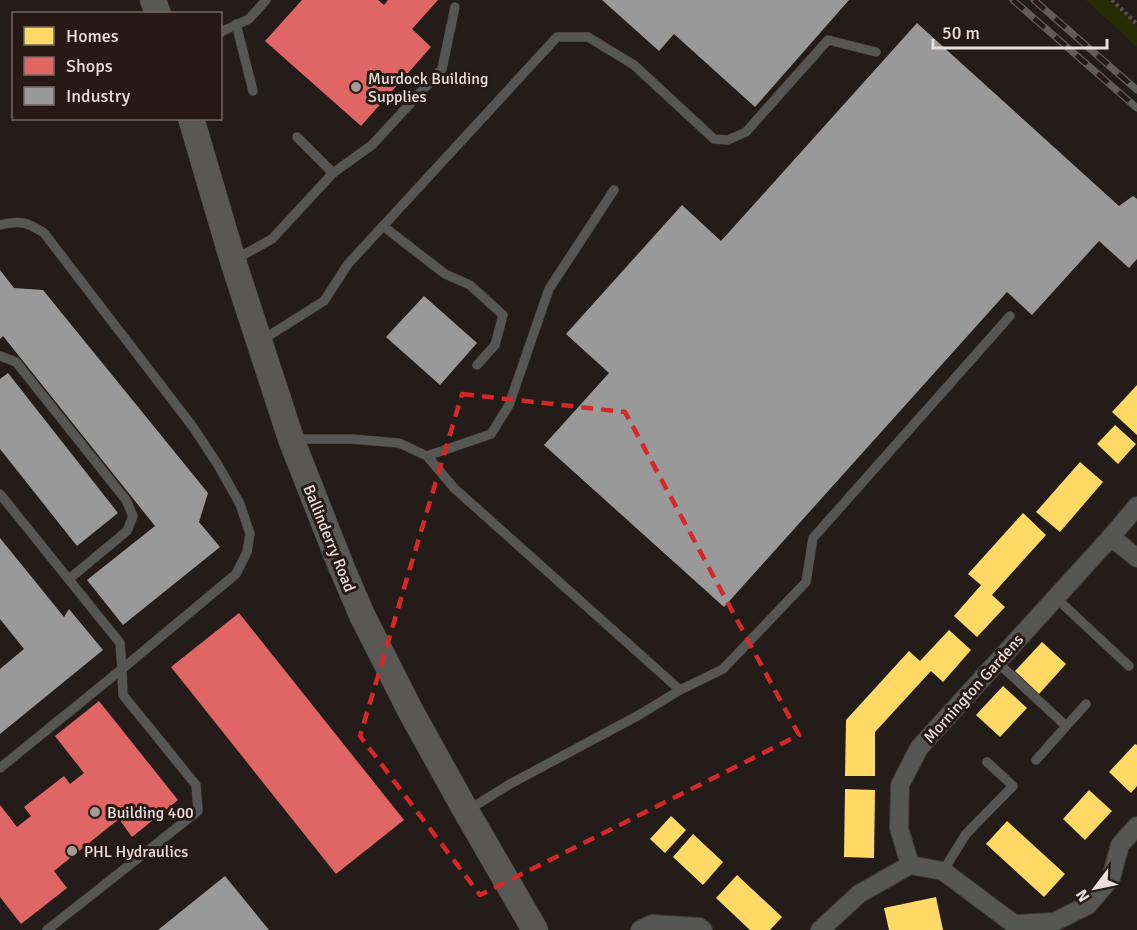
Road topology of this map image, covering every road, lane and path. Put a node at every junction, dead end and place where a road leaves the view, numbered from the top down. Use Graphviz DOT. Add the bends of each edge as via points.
graph roads {
  1 [pos="266,0"];
  2 [pos="1112,0"];
  3 [pos="455,8"];
  4 [pos="237,24"];
  5 [pos="1137,24"];
  6 [pos="222,32"];
  7 [pos="876,52"];
  8 [pos="253,91"];
  9 [pos="192,120"];
  10 [pos="297,137"];
  11 [pos="333,173"];
  12 [pos="614,190"];
  13 [pos="0,225"];
  14 [pos="383,226"];
  15 [pos="233,261"];
  16 [pos="1010,316"];
  17 [pos="260,342"];
  18 [pos="0,356"];
  19 [pos="477,365"];
  20 [pos="291,439"];
  21 [pos="428,456"];
  22 [pos="0,494"];
  23 [pos="1137,506"];
  24 [pos="1111,537"];
  25 [pos="1137,558"];
  26 [pos="69,579"];
  27 [pos="1056,598"];
  28 [pos="997,662"];
  29 [pos="1129,666"];
  30 [pos="122,669"];
  31 [pos="680,690"];
  32 [pos="1086,704"];
  33 [pos="1066,726"];
  34 [pos="1036,760"];
  35 [pos="987,762"];
  36 [pos="0,768"];
  37 [pos="466,811"];
  38 [pos="1137,826"];
  39 [pos="910,865"];
  40 [pos="943,871"];
  41 [pos="1055,926"];
  42 [pos="47,930"];
  43 [pos="535,930"];
  44 [pos="640,930"];
  45 [pos="703,930"];
  46 [pos="820,930"];
  1 -- 4 [label="lane" via="249,19"];
  2 -- 5 [label="path"];
  3 -- 11 [label="lane" via="442,69 372,145"];
  4 -- 6 [label="lane"];
  4 -- 8 [label="lane"];
  7 -- 14 [label="lane" via="828,39 746,132 728,140 714,139 634,65 588,37 557,37"];
  9 -- 15 [label="main road, Ballinderry Road"];
  10 -- 11 [label="lane"];
  11 -- 15 [label="lane" via="272,239"];
  12 -- 21 [label="lane" via="549,289 509,405 491,434"];
  13 -- 30 [label="lane" via="30,224 44,233 193,427 240,504 250,534 247,552 236,574"];
  14 -- 17 [label="lane" via="348,264 324,301"];
  14 -- 19 [label="lane" via="445,274 470,285 503,315 495,345"];
  15 -- 17 [label="main road, Ballinderry Road"];
  16 -- 31 [label="lane" via="813,538 806,582 723,669"];
  17 -- 20 [label="main road, Ballinderry Road"];
  18 -- 26 [label="lane" via="16,362 126,500 133,516 127,531"];
  20 -- 21 [label="lane" via="399,443"];
  20 -- 37 [label="main road, Ballinderry Road" via="362,615"];
  21 -- 31 [label="lane" via="454,488"];
  22 -- 26 [label="lane"];
  23 -- 24 [label="street, Mornington Gardens"];
  24 -- 25 [label="street"];
  24 -- 27 [label="street, Mornington Gardens"];
  26 -- 30 [label="lane" via="120,643"];
  27 -- 28 [label="street, Mornington Gardens"];
  27 -- 29 [label="lane"];
  28 -- 33 [label="lane"];
  28 -- 39 [label="street, Mornington Gardens" via="919,748 900,785 899,828"];
  30 -- 36 [label="lane"];
  30 -- 42 [label="lane" via="123,695 195,785 198,812"];
  31 -- 37 [label="lane"];
  32 -- 33 [label="lane"];
  33 -- 34 [label="lane"];
  35 -- 40 [label="lane" via="1013,786 966,834"];
  37 -- 43 [label="main road, Ballinderry Road"];
  38 -- 41 [label="street" via="1120,845 1111,878 1088,905"];
  39 -- 40 [label="street"];
  39 -- 46 [label="street" via="859,894"];
  40 -- 41 [label="street" via="1014,924"];
  44 -- 45 [label="street" via="652,924"];
}
